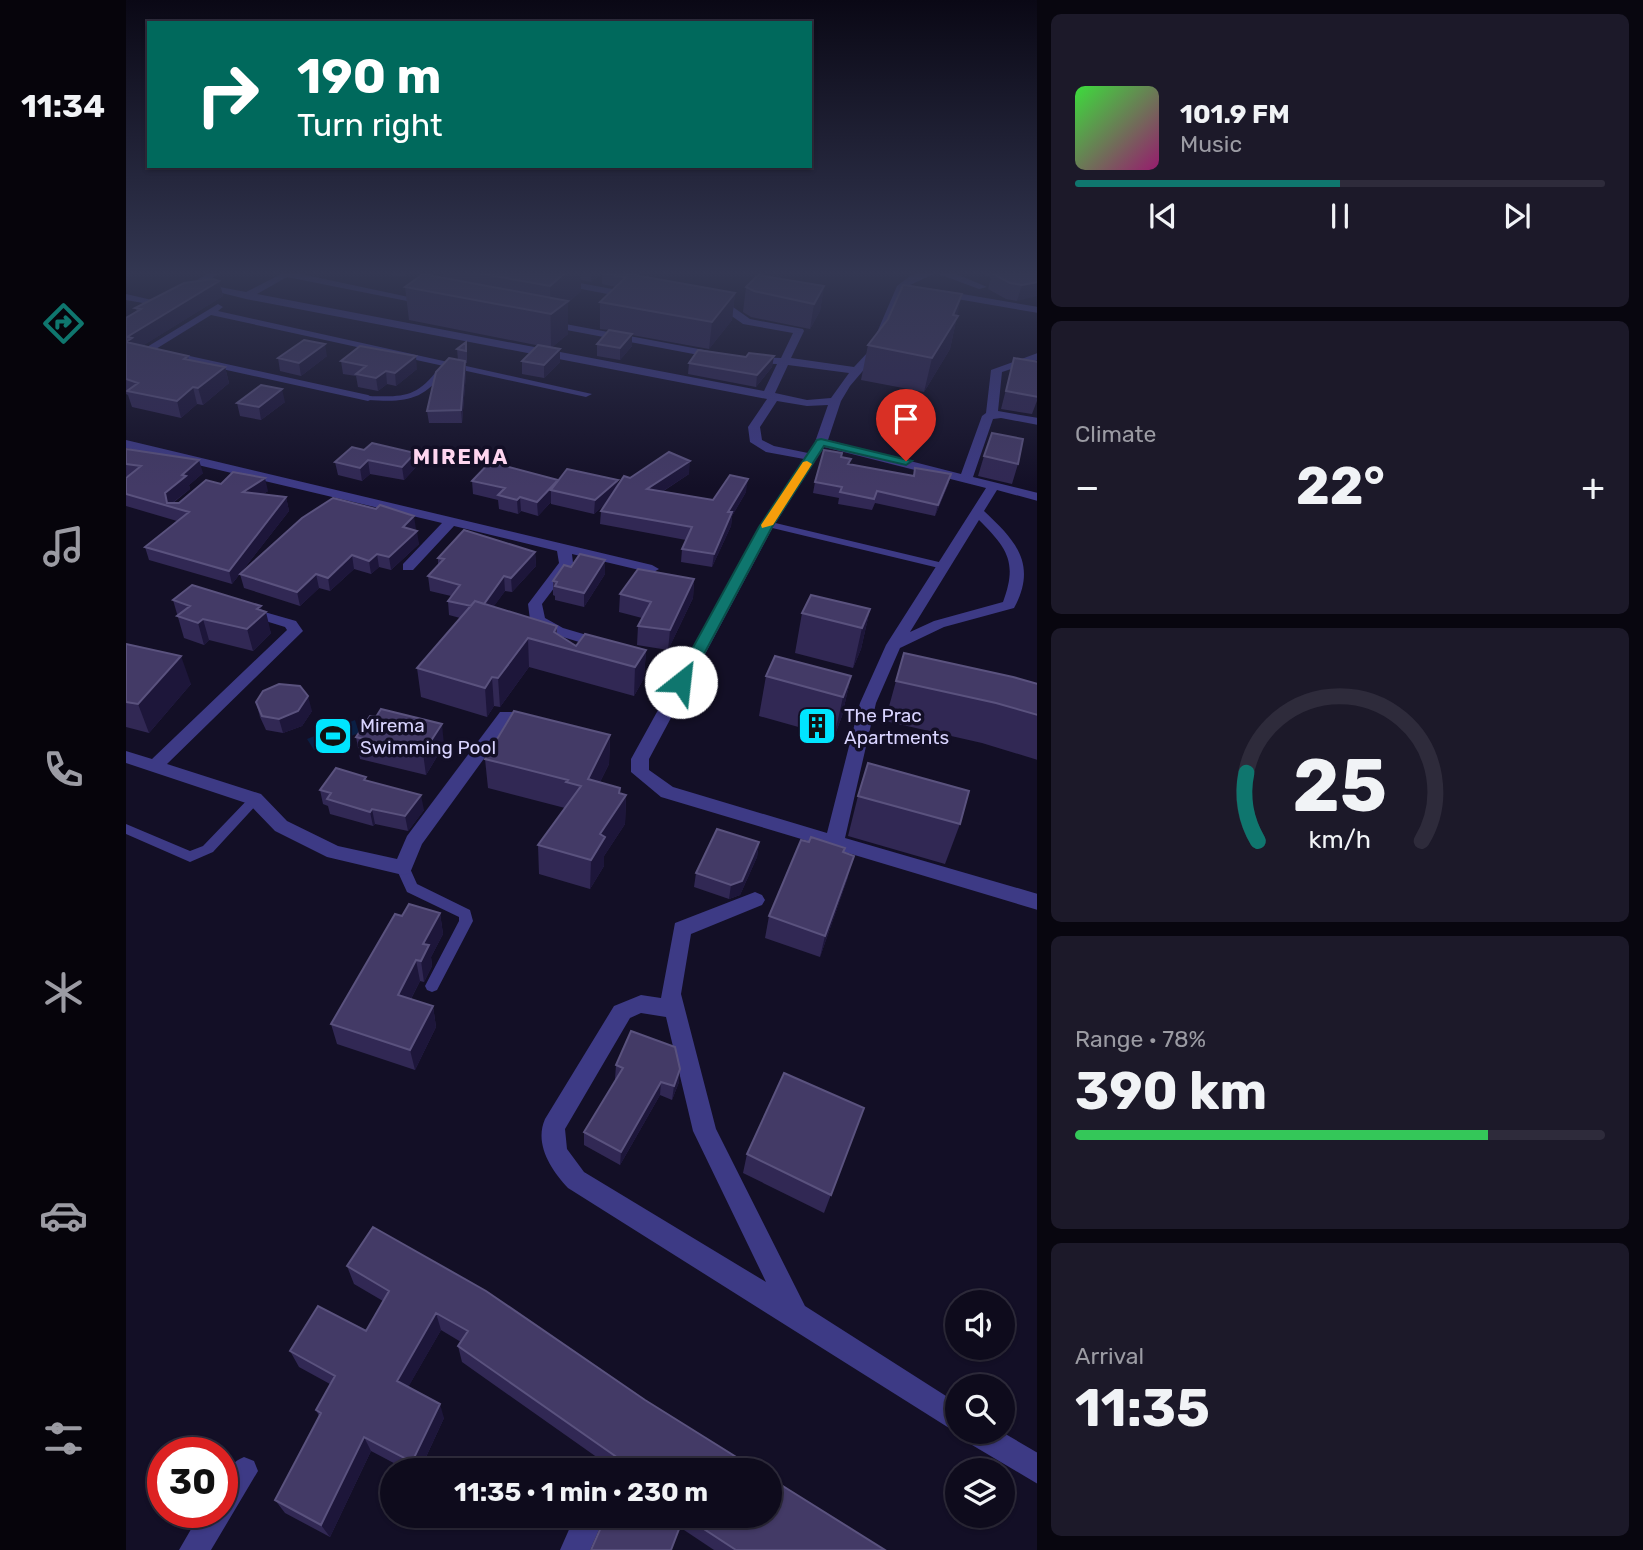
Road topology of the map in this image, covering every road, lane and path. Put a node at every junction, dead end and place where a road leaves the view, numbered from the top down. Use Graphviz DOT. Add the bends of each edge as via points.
graph roads {
  1 [pos="158,343"];
  2 [pos="349,343"];
  3 [pos="495,343"];
  4 [pos="648,343"];
  5 [pos="792,343"];
  6 [pos="878,343"];
  7 [pos="1037,356"];
  8 [pos="783,361"];
  9 [pos="1016,362"];
  10 [pos="446,365"];
  11 [pos="1037,367"];
  12 [pos="859,371"];
  13 [pos="586,394"];
  14 [pos="771,396"];
  15 [pos="368,398"];
  16 [pos="835,401"];
  17 [pos="992,414"];
  18 [pos="1037,422"];
  19 [pos="821,442"];
  20 [pos="128,445"];
  21 [pos="811,457"];
  22 [pos="966,478"];
  23 [pos="993,486"];
  24 [pos="1037,497"];
  25 [pos="977,511"];
  26 [pos="450,522"];
  27 [pos="767,524"];
  28 [pos="564,549"];
  29 [pos="943,566"];
  30 [pos="408,567"];
  31 [pos="652,569"];
  32 [pos="233,607"];
  33 [pos="894,645"];
  34 [pos="624,651"];
  35 [pos="506,716"];
  36 [pos="126,757"];
  37 [pos="155,766"];
  38 [pos="255,799"];
  39 [pos="126,830"];
  40 [pos="834,843"];
  41 [pos="403,868"];
  42 [pos="755,900"];
  43 [pos="1037,902"];
  44 [pos="432,986"];
  45 [pos="675,1011"];
  46 [pos="796,1315"];
  47 [pos="945,1411"];
  48 [pos="996,1444"];
  49 [pos="1037,1469"];
  50 [pos="244,1471"];
  51 [pos="238,1480"];
  52 [pos="208,1528"];
  53 [pos="585,1528"];
  54 [pos="194,1550"];
  55 [pos="575,1550"];
  1 -- 15 [label="street" via="147,350"];
  2 -- 10 [label="street"];
  3 -- 14 [label="street"];
  4 -- 8 [label="street" via="701,354"];
  5 -- 8 [label="street"];
  6 -- 12 [label="street"];
  7 -- 9 [label="street"];
  8 -- 12 [label="street"];
  8 -- 14 [label="street"];
  9 -- 11 [label="street"];
  9 -- 17 [label="street" via="998,370"];
  10 -- 13 [label="street"];
  10 -- 15 [label="lane" via="417,397"];
  12 -- 16 [label="street"];
  14 -- 16 [label="street" via="807,403"];
  14 -- 21 [label="street" via="754,426 756,442"];
  16 -- 19 [label="street"];
  17 -- 18 [label="street"];
  17 -- 22 [label="street"];
  19 -- 21 [label="street"];
  19 -- 22 [label="street"];
  20 -- 26 [label="street" via="222,474"];
  21 -- 27 [label="street"];
  22 -- 23 [label="street"];
  23 -- 24 [label="street"];
  23 -- 25 [label="street"];
  25 -- 29 [label="street"];
  25 -- 33 [label="street" via="1016,550 1020,570 1009,605 939,624"];
  26 -- 28 [label="street"];
  26 -- 30 [label="street"];
  27 -- 29 [label="lane"];
  27 -- 40 [label="street" via="645,749 640,772 667,792"];
  28 -- 31 [label="street"];
  28 -- 34 [label="street" via="566,563 535,604 538,620 558,631"];
  29 -- 33 [label="street"];
  32 -- 37 [label="street" via="291,624 295,631"];
  33 -- 40 [label="street" via="868,703"];
  35 -- 41 [label="street" via="414,841"];
  36 -- 37 [label="street"];
  37 -- 38 [label="street"];
  38 -- 39 [label="lane" via="208,849 190,857"];
  38 -- 41 [label="street" via="281,826 334,852"];
  40 -- 43 [label="street"];
  41 -- 44 [label="lane" via="412,888 465,914 466,921"];
  42 -- 45 [label="street" via="682,929 671,994"];
  45 -- 46 [label="street" via="705,1131"];
  45 -- 46 [label="street" via="651,1003 633,1004 622,1012 553,1127 552,1143 560,1163 576,1180"];
  46 -- 47 [label="street"];
  48 -- 49 [label="street"];
  50 -- 51 [label="street"];
  52 -- 54 [label="street"];
  53 -- 55 [label="street"];
}
